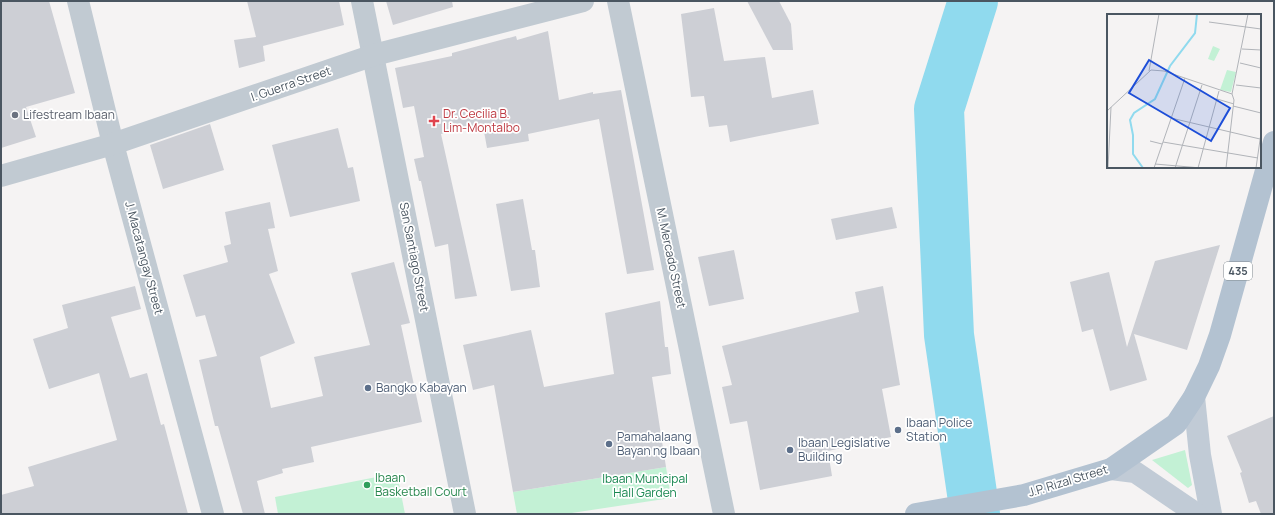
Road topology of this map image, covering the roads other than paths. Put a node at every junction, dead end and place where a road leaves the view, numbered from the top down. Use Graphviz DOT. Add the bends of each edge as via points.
graph roads {
  1 [pos="78,1"];
  2 [pos="362,1"];
  3 [pos="583,1"];
  4 [pos="618,1"];
  5 [pos="374,55"];
  6 [pos="1274,142"];
  7 [pos="113,144"];
  8 [pos="1,176"];
  9 [pos="1194,397"];
  10 [pos="1111,469"];
  11 [pos="213,514"];
  12 [pos="465,514"];
  13 [pos="724,514"];
  14 [pos="916,514"];
  15 [pos="1197,514"];
  16 [pos="1211,514"];
  1 -- 7 [label="street, J. Macatangay Street"];
  2 -- 5 [label="street, San Santiago Street"];
  3 -- 5 [label="street, I. Guerra Street"];
  4 -- 13 [label="street, M. Mercado Street"];
  5 -- 7 [label="street, I. Guerra Street"];
  5 -- 12 [label="street, San Santiago Street"];
  6 -- 9 [label="main road, 435" via="1220,335"];
  7 -- 8 [label="street, I. Guerra Street"];
  7 -- 11 [label="street, J. Macatangay Street"];
  9 -- 10 [label="main road, J.P. Rizal Street / 435" via="1176,424"];
  9 -- 16 [label="main road" via="1200,455"];
  10 -- 14 [label="main road, J.P. Rizal Street / 435" via="1024,495"];
  10 -- 15 [label="main road" via="1135,472"];
}
